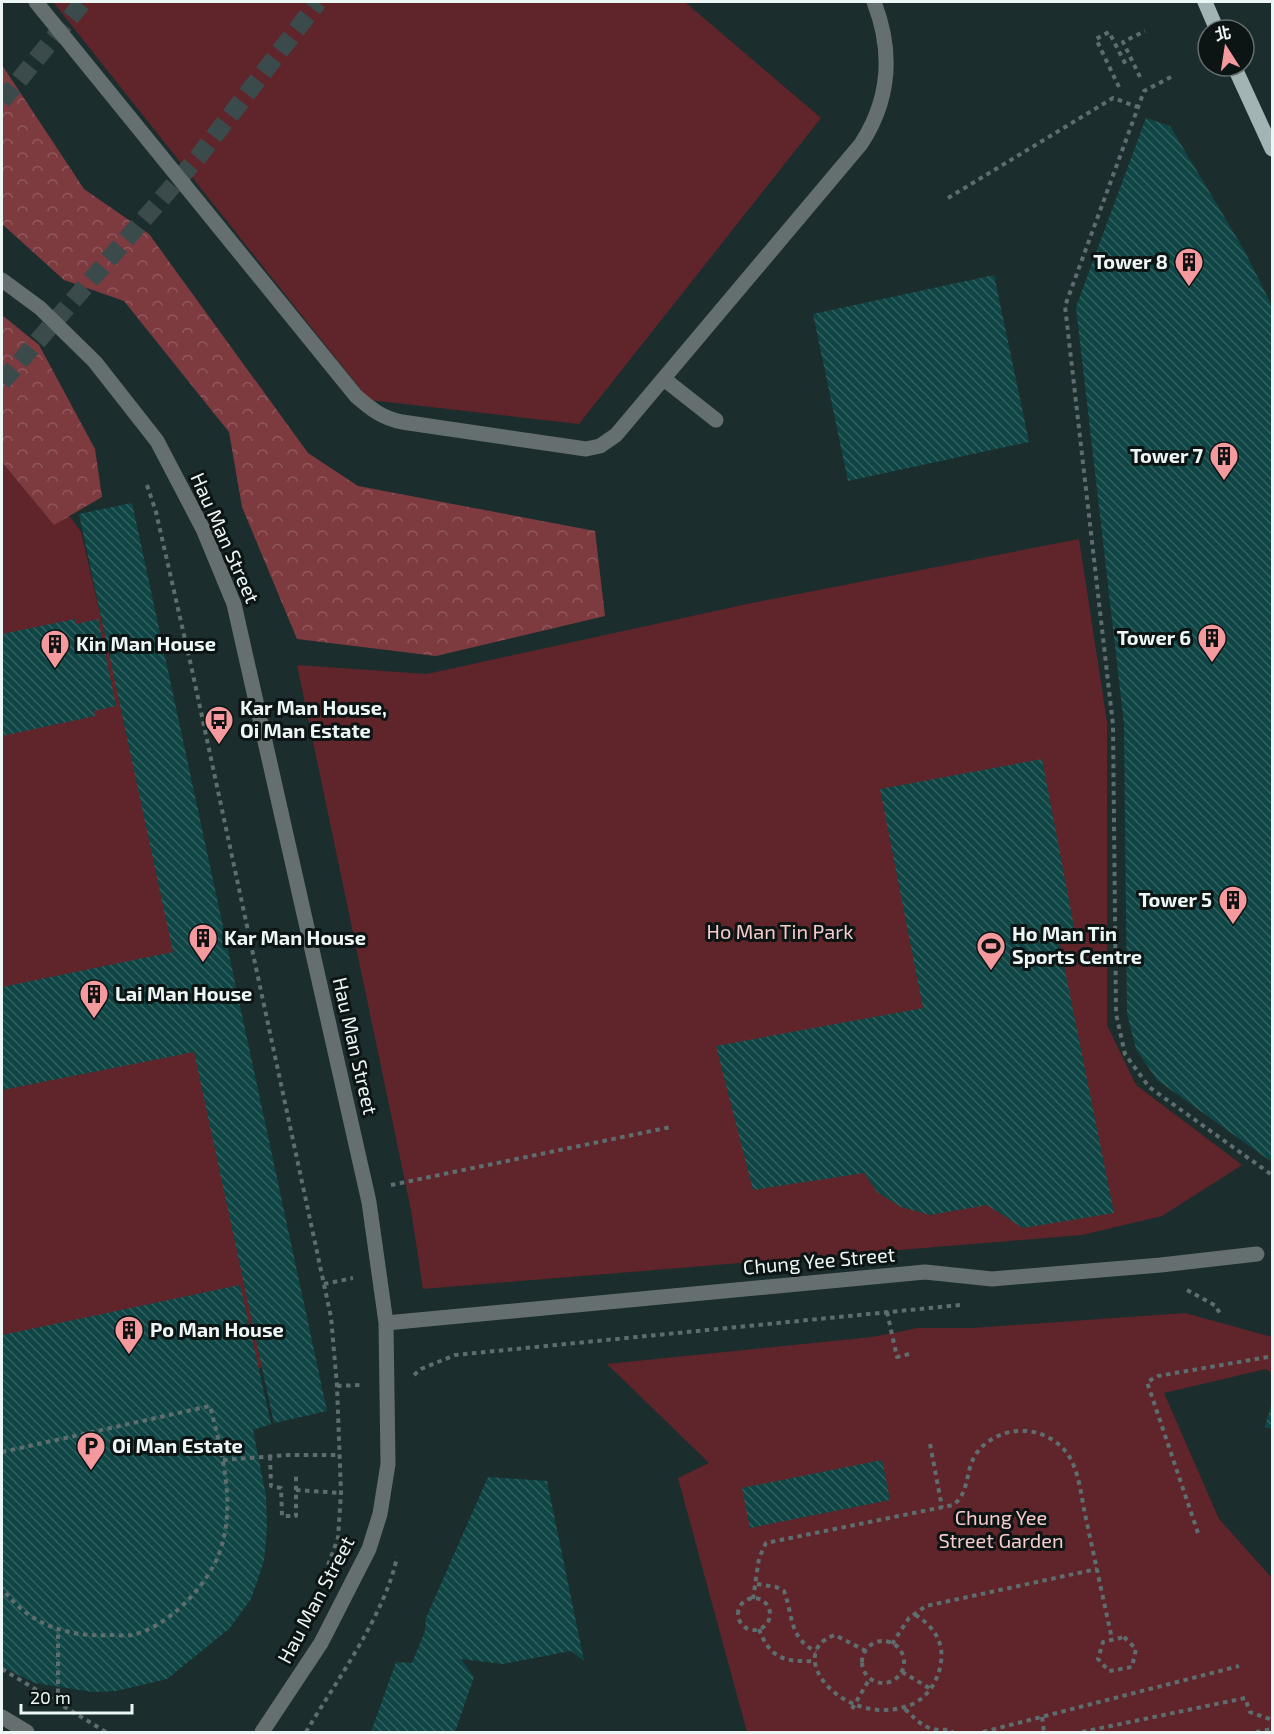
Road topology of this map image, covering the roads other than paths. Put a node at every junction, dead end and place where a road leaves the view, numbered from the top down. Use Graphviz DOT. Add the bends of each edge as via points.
graph roads {
  1 [pos="36,2"];
  2 [pos="874,2"];
  3 [pos="1204,2"];
  4 [pos="1211,18"];
  5 [pos="1239,78"];
  6 [pos="1272,149"];
  7 [pos="2,280"];
  8 [pos="664,379"];
  9 [pos="716,420"];
  10 [pos="1257,1254"];
  11 [pos="386,1323"];
  12 [pos="2,1717"];
  13 [pos="27,1732"];
  14 [pos="262,1732"];
  1 -- 8 [label="street" via="356,396 379,415 402,422 586,449 600,446 616,435"];
  2 -- 8 [label="street" via="888,54 874,125"];
  3 -- 4 [label="main road"];
  5 -- 6 [label="main road"];
  7 -- 11 [label="street, Hau Man Street" via="40,308 95,362 157,441 202,529 234,604 369,1202"];
  8 -- 9 [label="street"];
  10 -- 11 [label="street, Chung Yee Street" via="993,1279 925,1272"];
  11 -- 14 [label="street, Hau Man Street" via="388,1464 380,1514 369,1549 321,1643"];
  12 -- 13 [label="street"];
}
